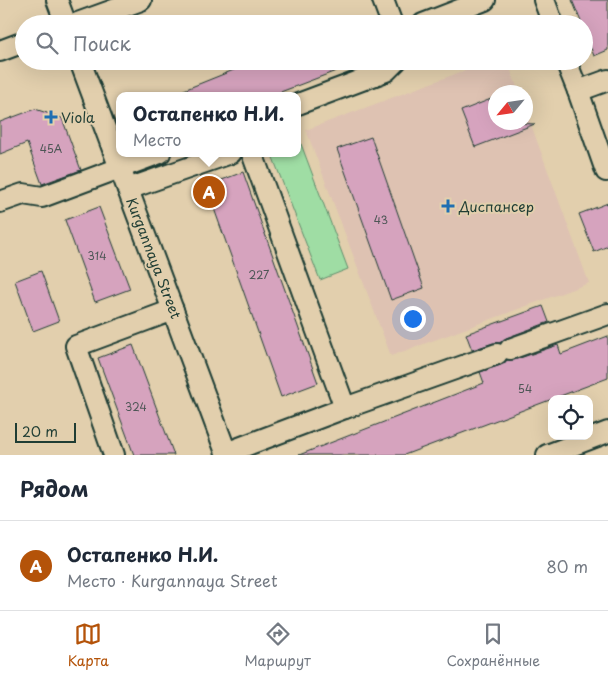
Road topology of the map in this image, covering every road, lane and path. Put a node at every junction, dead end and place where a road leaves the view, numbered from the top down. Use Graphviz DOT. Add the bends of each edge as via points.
graph roads {
  1 [pos="57,0"];
  2 [pos="141,0"];
  3 [pos="383,0"];
  4 [pos="485,0"];
  5 [pos="544,0"];
  6 [pos="63,15"];
  7 [pos="100,15"];
  8 [pos="389,15"];
  9 [pos="446,15"];
  10 [pos="549,15"];
  11 [pos="15,45"];
  12 [pos="0,51"];
  13 [pos="83,70"];
  14 [pos="387,70"];
  15 [pos="570,70"];
  16 [pos="608,80"];
  17 [pos="578,91"];
  18 [pos="301,103"];
  19 [pos="149,157"];
  20 [pos="220,157"];
  21 [pos="253,157"];
  22 [pos="120,168"];
  23 [pos="606,171"];
  24 [pos="128,189"];
  25 [pos="0,202"];
  26 [pos="173,310"];
  27 [pos="608,314"];
  28 [pos="345,408"];
  29 [pos="608,432"];
  30 [pos="227,454"];
  31 [pos="114,455"];
  32 [pos="547,455"];
  1 -- 6 [label="street"];
  2 -- 7 [label="street"];
  3 -- 8 [label="street"];
  4 -- 9 [label="street"];
  5 -- 10 [label="street"];
  11 -- 12 [label="street"];
  13 -- 22 [label="street, Kurgannaya Street"];
  14 -- 18 [label="street"];
  15 -- 17 [label="street"];
  16 -- 17 [label="street"];
  17 -- 23 [label="street"];
  19 -- 22 [label="street"];
  20 -- 24 [label="street"];
  21 -- 28 [label="street"];
  22 -- 24 [label="street, Kurgannaya Street"];
  22 -- 25 [label="street" via="42,197 23,194"];
  24 -- 26 [label="street, Kurgannaya Street"];
  26 -- 30 [label="street, Kurgannaya Street"];
  26 -- 31 [label="street" via="76,346"];
  27 -- 28 [label="street"];
  28 -- 30 [label="street"];
  29 -- 32 [label="street"];
}
